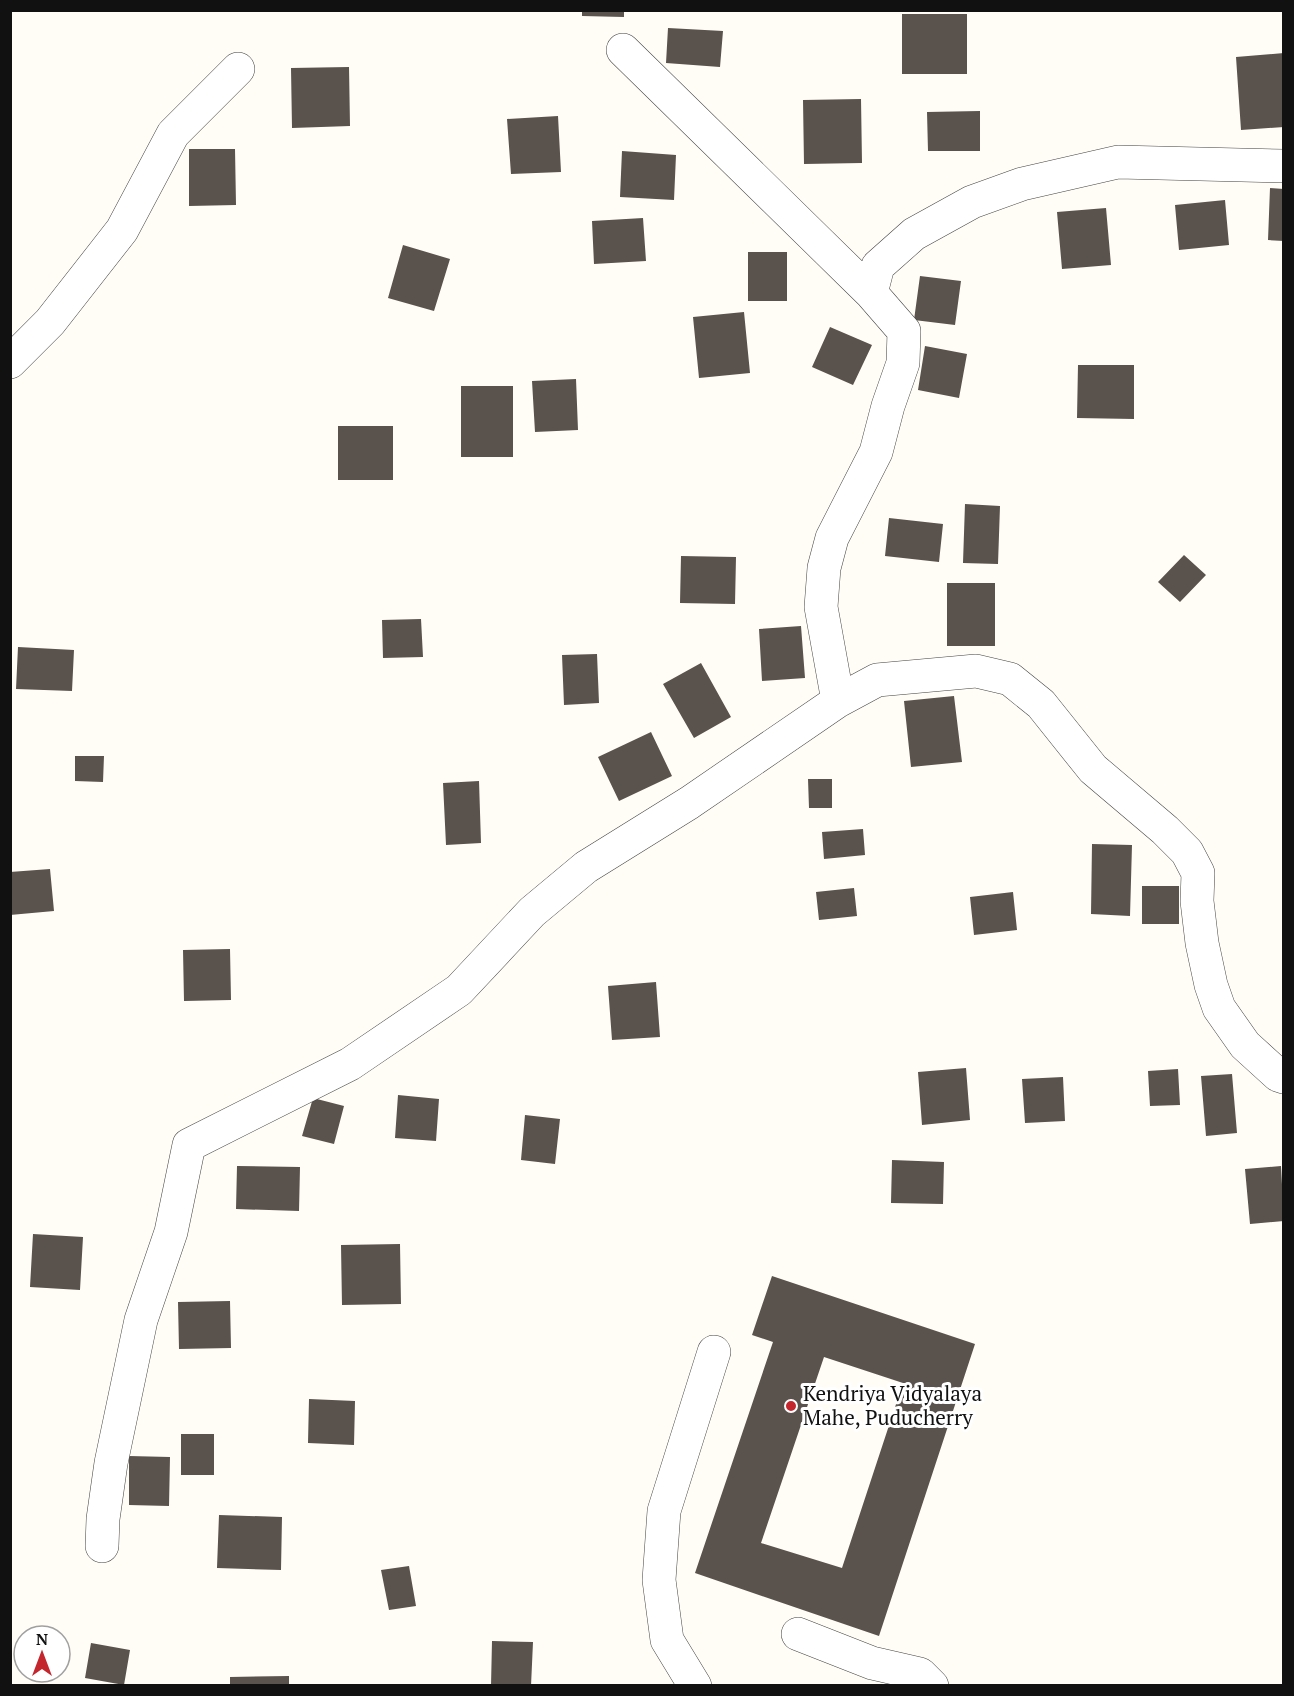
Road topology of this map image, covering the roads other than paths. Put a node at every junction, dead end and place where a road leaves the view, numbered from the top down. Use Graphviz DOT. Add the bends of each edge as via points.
graph roads {
  1 [pos="623,50"];
  2 [pos="238,69"];
  3 [pos="1284,166"];
  4 [pos="871,293"];
  5 [pos="10,362"];
  6 [pos="838,701"];
  7 [pos="1284,1077"];
  8 [pos="714,1352"];
  9 [pos="102,1546"];
  10 [pos="798,1634"];
  11 [pos="695,1686"];
  12 [pos="932,1686"];
  1 -- 4 [label="street"];
  2 -- 5 [label="street" via="173,134 122,230 50,322"];
  3 -- 4 [label="street" via="1118,162 1022,184 972,202 914,234 878,266"];
  4 -- 6 [label="street" via="904,331 903,363 876,452 832,538 824,568 821,607"];
  6 -- 7 [label="street" via="877,680 976,671 1010,679 1041,704 1093,769 1187,852 1198,873 1203,943 1219,1008 1245,1044"];
  6 -- 9 [label="street" via="689,803 586,867 532,912 459,990 350,1064 189,1145 171,1232 141,1320 111,1463"];
  8 -- 11 [label="street" via="664,1510 659,1580 667,1640"];
  10 -- 12 [label="street" via="872,1663 920,1674"];
}
